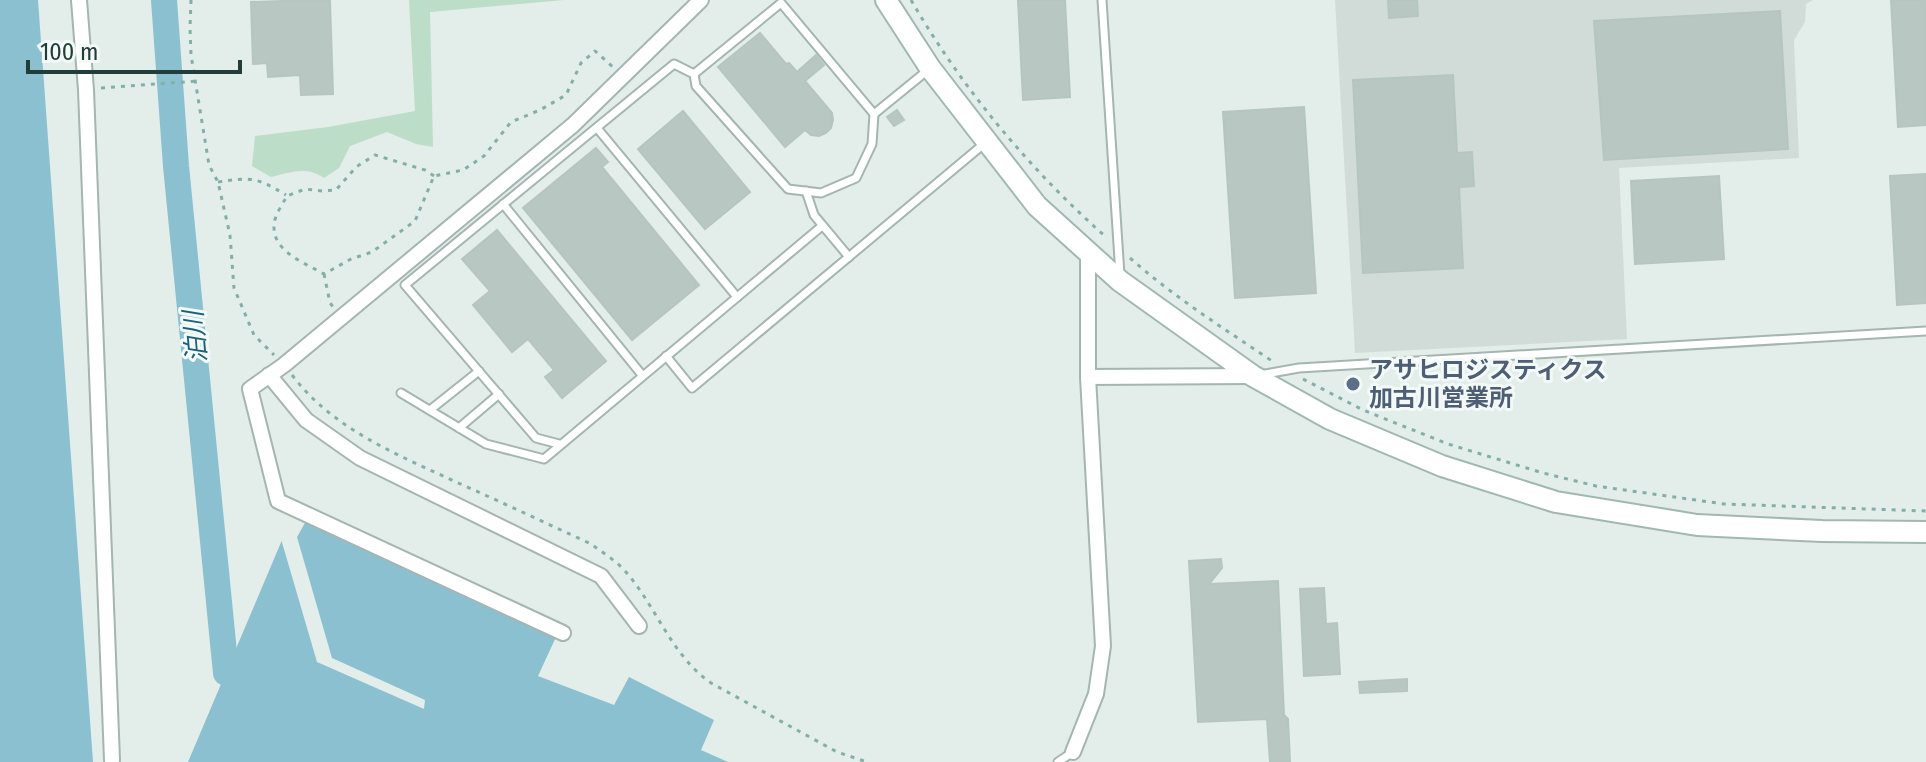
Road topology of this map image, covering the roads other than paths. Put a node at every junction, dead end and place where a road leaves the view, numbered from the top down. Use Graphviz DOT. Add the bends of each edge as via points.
graph roads {
  1 [pos="79,0"];
  2 [pos="701,0"];
  3 [pos="886,0"];
  4 [pos="1102,0"];
  5 [pos="930,68"];
  6 [pos="694,74"];
  7 [pos="874,114"];
  8 [pos="597,128"];
  9 [pos="987,142"];
  10 [pos="806,191"];
  11 [pos="503,204"];
  12 [pos="822,226"];
  13 [pos="1088,252"];
  14 [pos="849,257"];
  15 [pos="1120,281"];
  16 [pos="737,297"];
  17 [pos="1926,331"];
  18 [pos="666,356"];
  19 [pos="479,371"];
  20 [pos="269,375"];
  21 [pos="642,375"];
  22 [pos="1253,376"];
  23 [pos="1088,377"];
  24 [pos="401,393"];
  25 [pos="499,394"];
  26 [pos="430,410"];
  27 [pos="459,428"];
  28 [pos="559,444"];
  29 [pos="1926,532"];
  30 [pos="639,626"];
  31 [pos="563,633"];
  32 [pos="1073,752"];
  33 [pos="112,760"];
  34 [pos="1058,762"];
  1 -- 33 [label="street"];
  2 -- 20 [label="street" via="573,125"];
  3 -- 5 [label="street"];
  4 -- 15 [label="lane"];
  5 -- 7 [label="lane"];
  5 -- 9 [label="street"];
  6 -- 7 [label="lane" via="781,3"];
  6 -- 8 [label="lane" via="674,64"];
  6 -- 10 [label="lane" via="696,86 788,189"];
  7 -- 10 [label="lane" via="872,144 856,178 821,193"];
  8 -- 11 [label="lane"];
  8 -- 16 [label="lane"];
  9 -- 13 [label="street" via="1037,206"];
  9 -- 14 [label="lane"];
  10 -- 12 [label="lane"];
  11 -- 19 [label="lane" via="405,285"];
  11 -- 21 [label="lane"];
  12 -- 14 [label="lane"];
  12 -- 16 [label="lane"];
  13 -- 15 [label="street"];
  13 -- 23 [label="street"];
  14 -- 18 [label="lane" via="692,388"];
  15 -- 22 [label="street"];
  16 -- 18 [label="lane"];
  17 -- 22 [label="lane"];
  18 -- 21 [label="lane"];
  19 -- 25 [label="lane"];
  19 -- 26 [label="lane"];
  20 -- 30 [label="street" via="306,420 360,458 601,576"];
  20 -- 31 [label="street" via="250,389 278,501"];
  21 -- 28 [label="lane"];
  22 -- 23 [label="street"];
  22 -- 29 [label="street" via="1330,419 1400,449 1556,502 1697,525"];
  23 -- 32 [label="street" via="1103,646 1096,694"];
  24 -- 26 [label="lane"];
  25 -- 27 [label="lane"];
  25 -- 28 [label="lane" via="536,438"];
  26 -- 27 [label="lane"];
  27 -- 28 [label="lane" via="486,444 544,459"];
  32 -- 34 [label="lane"];
}
